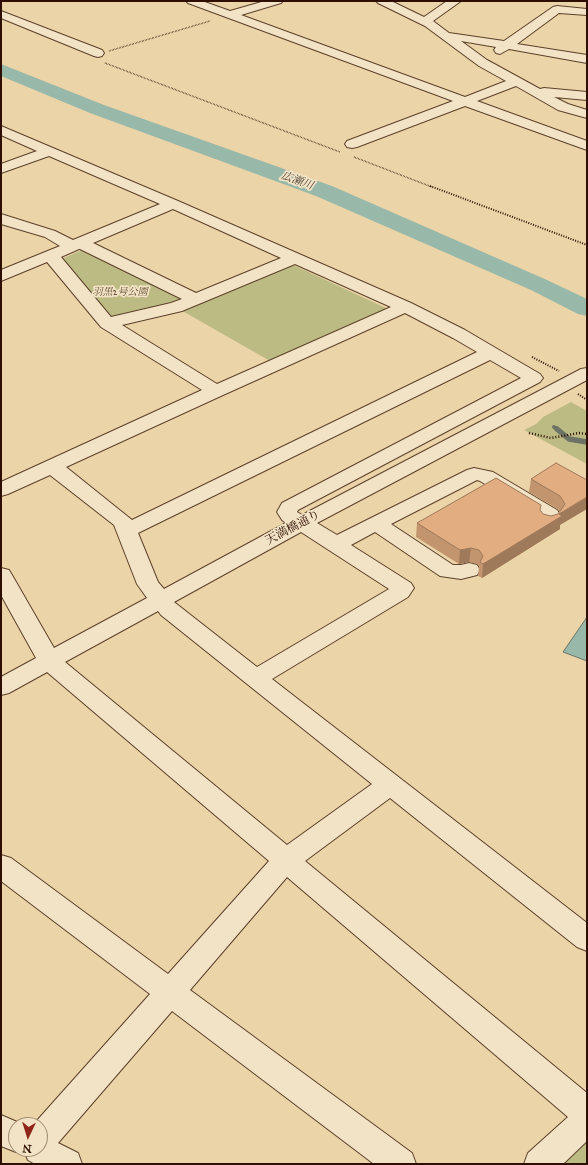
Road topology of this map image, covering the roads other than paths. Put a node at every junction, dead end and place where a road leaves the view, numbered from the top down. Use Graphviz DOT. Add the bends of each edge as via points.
graph roads {
  1 [pos="192,1"];
  2 [pos="277,1"];
  3 [pos="382,1"];
  4 [pos="455,1"];
  5 [pos="544,4"];
  6 [pos="557,9"];
  7 [pos="587,12"];
  8 [pos="1,14"];
  9 [pos="230,15"];
  10 [pos="587,16"];
  11 [pos="424,22"];
  12 [pos="445,35"];
  13 [pos="507,45"];
  14 [pos="98,53"];
  15 [pos="587,59"];
  16 [pos="483,63"];
  17 [pos="518,81"];
  18 [pos="536,91"];
  19 [pos="587,96"];
  20 [pos="466,101"];
  21 [pos="587,114"];
  22 [pos="1,130"];
  23 [pos="587,146"];
  24 [pos="349,150"];
  25 [pos="49,151"];
  26 [pos="1,169"];
  27 [pos="173,204"];
  28 [pos="1,219"];
  29 [pos="76,245"];
  30 [pos="49,256"];
  31 [pos="295,258"];
  32 [pos="1,276"];
  33 [pos="196,299"];
  34 [pos="405,307"];
  35 [pos="107,323"];
  36 [pos="490,353"];
  37 [pos="581,381"];
  38 [pos="216,391"];
  39 [pos="53,467"];
  40 [pos="1,490"];
  41 [pos="549,522"];
  42 [pos="302,523"];
  43 [pos="375,524"];
  44 [pos="126,531"];
  45 [pos="336,544"];
  46 [pos="469,570"];
  47 [pos="1,574"];
  48 [pos="160,600"];
  49 [pos="49,661"];
  50 [pos="256,678"];
  51 [pos="1,687"];
  52 [pos="390,784"];
  53 [pos="285,861"];
  54 [pos="1,866"];
  55 [pos="587,939"];
  56 [pos="169,991"];
  57 [pos="587,1113"];
  58 [pos="587,1120"];
  59 [pos="48,1131"];
  60 [pos="48,1154"];
  61 [pos="66,1164"];
  62 [pos="400,1164"];
  63 [pos="540,1164"];
  1 -- 9 [label="street"];
  2 -- 9 [label="street"];
  3 -- 11 [label="street"];
  4 -- 11 [label="street"];
  5 -- 6 [label="street"];
  6 -- 7 [label="street"];
  6 -- 10 [label="street"];
  6 -- 13 [label="street"];
  8 -- 14 [label="street"];
  9 -- 20 [label="street"];
  11 -- 12 [label="street"];
  12 -- 13 [label="street"];
  12 -- 16 [label="street"];
  13 -- 15 [label="street"];
  13 -- 16 [label="street"];
  16 -- 17 [label="street"];
  17 -- 18 [label="street"];
  17 -- 20 [label="street"];
  18 -- 19 [label="street"];
  18 -- 21 [label="street" via="563,107"];
  20 -- 23 [label="street"];
  20 -- 24 [label="street"];
  22 -- 25 [label="street"];
  25 -- 26 [label="street"];
  25 -- 27 [label="street"];
  27 -- 29 [label="street"];
  27 -- 31 [label="street"];
  28 -- 29 [label="street"];
  29 -- 30 [label="street"];
  29 -- 33 [label="street"];
  30 -- 32 [label="street"];
  30 -- 35 [label="street" via="56,261"];
  31 -- 33 [label="street"];
  31 -- 34 [label="street"];
  33 -- 35 [label="street" via="176,307"];
  34 -- 36 [label="street"];
  34 -- 38 [label="street"];
  35 -- 38 [label="street"];
  36 -- 42 [label="street" via="534,378 289,507 289,516"];
  36 -- 44 [label="street"];
  37 -- 42 [label="street, 天満橋通り"];
  38 -- 39 [label="street"];
  39 -- 40 [label="street"];
  39 -- 44 [label="street" via="123,522"];
  41 -- 43 [label="street" via="552,517 550,514 486,476 474,474"];
  42 -- 45 [label="street"];
  42 -- 48 [label="street, 天満橋通り"];
  43 -- 45 [label="street"];
  43 -- 46 [label="street" via="448,571"];
  44 -- 48 [label="street" via="148,584"];
  45 -- 50 [label="street" via="403,588"];
  47 -- 49 [label="street"];
  48 -- 49 [label="street, 天満橋通り"];
  48 -- 50 [label="street" via="169,610"];
  49 -- 51 [label="street, 天満橋通り"];
  49 -- 53 [label="street"];
  50 -- 52 [label="street"];
  52 -- 53 [label="street"];
  52 -- 55 [label="street"];
  53 -- 56 [label="street"];
  53 -- 57 [label="street"];
  54 -- 56 [label="street"];
  56 -- 59 [label="street"];
  56 -- 62 [label="street"];
  58 -- 63 [label="street"];
  60 -- 61 [label="street"];
}
